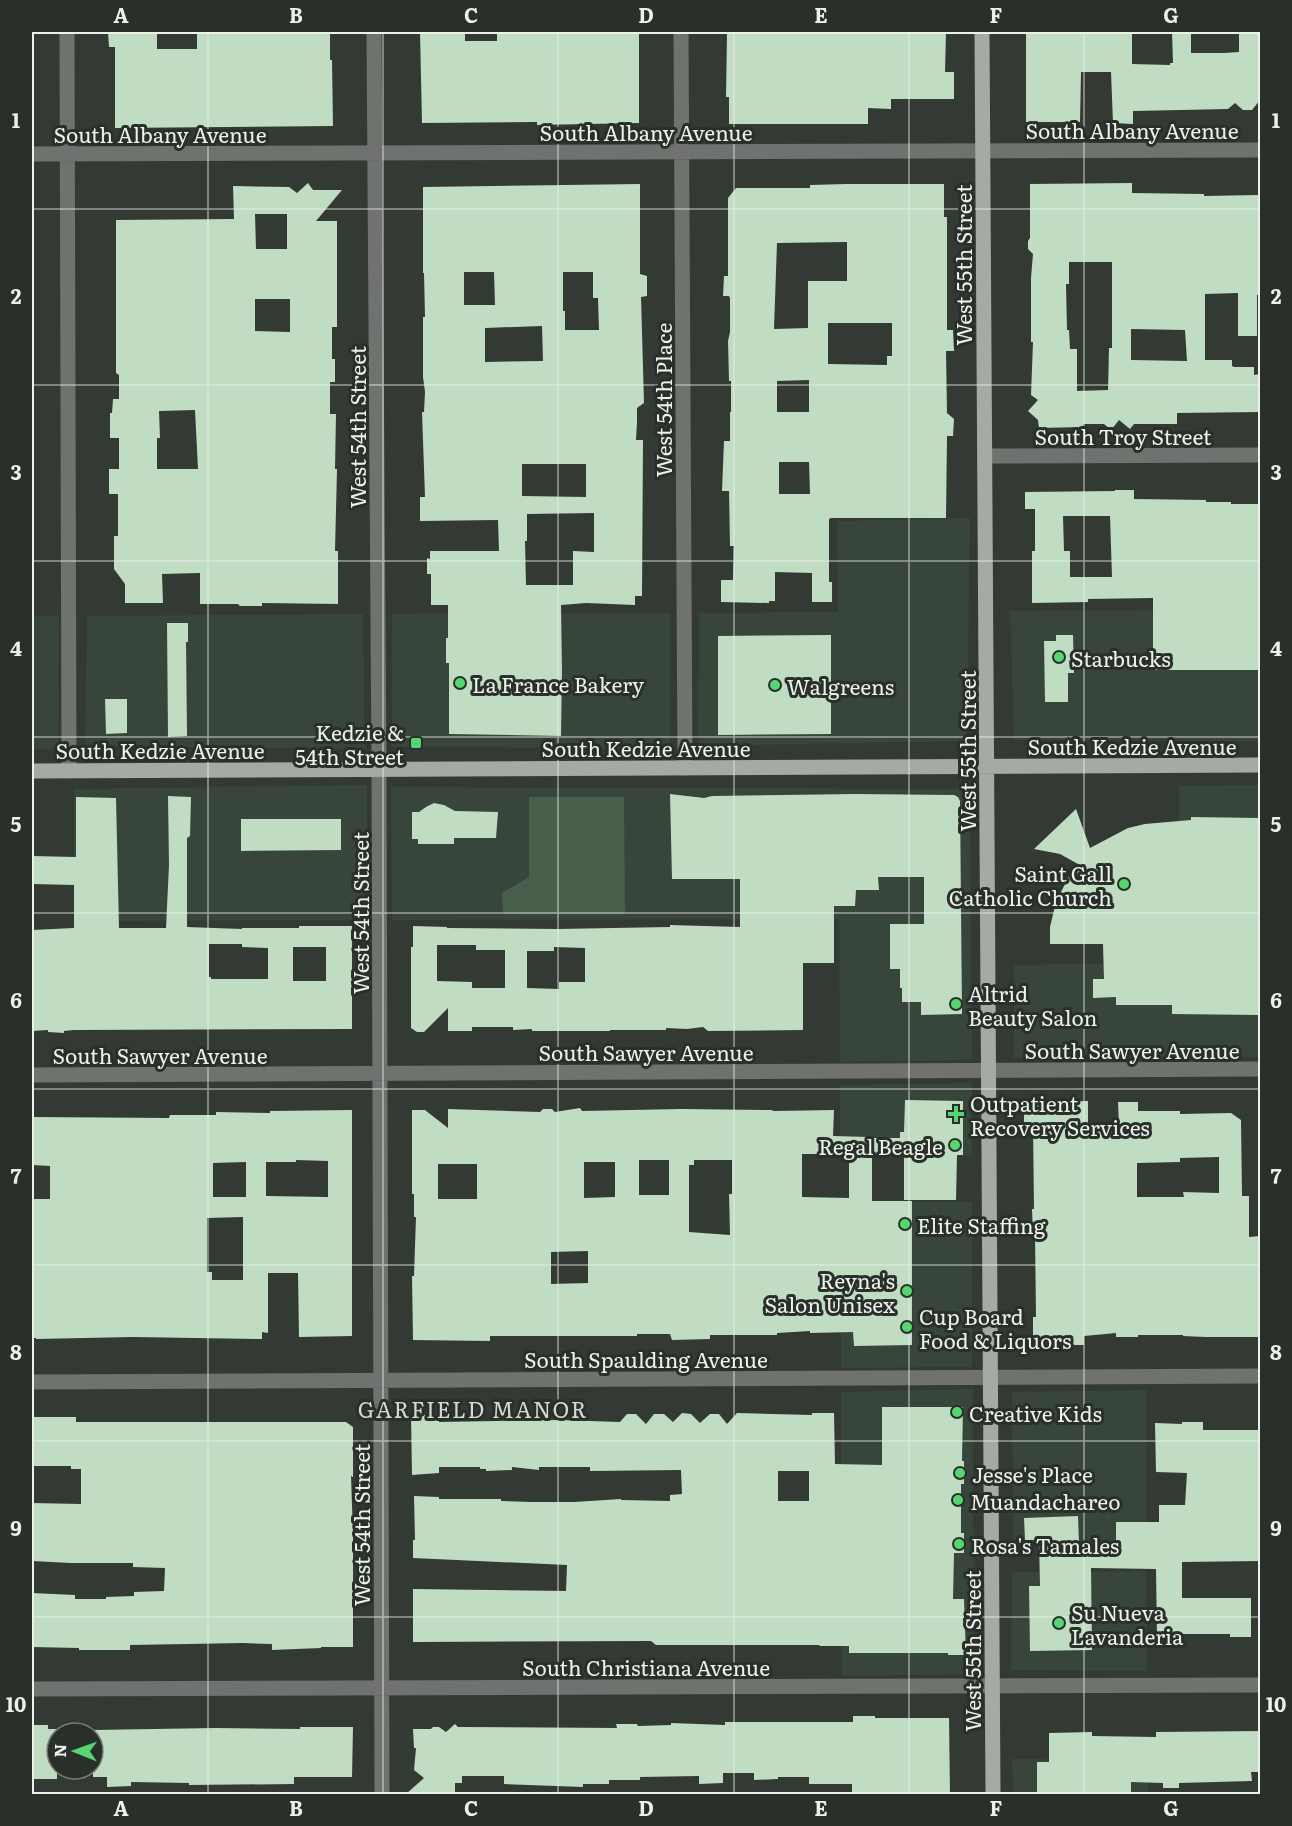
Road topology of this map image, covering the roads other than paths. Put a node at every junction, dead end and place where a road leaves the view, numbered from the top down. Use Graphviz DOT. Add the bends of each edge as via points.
graph roads {
  1 [pos="67,32"];
  2 [pos="374,32"];
  3 [pos="681,32"];
  4 [pos="982,32"];
  5 [pos="1260,150"];
  6 [pos="983,151"];
  7 [pos="682,152"];
  8 [pos="375,153"];
  9 [pos="32,154"];
  10 [pos="67,154"];
  11 [pos="1260,455"];
  12 [pos="985,456"];
  13 [pos="1260,765"];
  14 [pos="987,767"];
  15 [pos="685,768"];
  16 [pos="379,769"];
  17 [pos="32,771"];
  18 [pos="69,771"];
  19 [pos="1260,1069"];
  20 [pos="988,1070"];
  21 [pos="380,1074"];
  22 [pos="32,1075"];
  23 [pos="1260,1376"];
  24 [pos="990,1377"];
  25 [pos="381,1380"];
  26 [pos="32,1382"];
  27 [pos="1260,1685"];
  28 [pos="992,1686"];
  29 [pos="382,1688"];
  30 [pos="32,1689"];
  31 [pos="382,1794"];
  32 [pos="993,1794"];
  1 -- 10 [label="street"];
  2 -- 8 [label="street, West 54th Street"];
  3 -- 7 [label="street, West 54th Place"];
  4 -- 6 [label="main road, West 55th Street"];
  5 -- 6 [label="street, South Albany Avenue"];
  6 -- 7 [label="street, South Albany Avenue"];
  6 -- 12 [label="main road, West 55th Street"];
  7 -- 8 [label="street, South Albany Avenue"];
  7 -- 15 [label="street, West 54th Place"];
  8 -- 10 [label="street, South Albany Avenue"];
  8 -- 16 [label="street, West 54th Street"];
  9 -- 10 [label="street, South Albany Avenue"];
  10 -- 18 [label="street"];
  11 -- 12 [label="street, South Troy Street"];
  12 -- 14 [label="main road, West 55th Street"];
  13 -- 14 [label="main road, South Kedzie Avenue"];
  14 -- 15 [label="main road, South Kedzie Avenue"];
  14 -- 20 [label="main road, West 55th Street"];
  15 -- 16 [label="main road, South Kedzie Avenue"];
  16 -- 18 [label="main road, South Kedzie Avenue"];
  16 -- 21 [label="street, West 54th Street"];
  17 -- 18 [label="main road, South Kedzie Avenue"];
  19 -- 20 [label="street, South Sawyer Avenue"];
  20 -- 21 [label="street, South Sawyer Avenue"];
  20 -- 24 [label="main road, West 55th Street"];
  21 -- 22 [label="street, South Sawyer Avenue"];
  21 -- 25 [label="street, West 54th Street"];
  23 -- 24 [label="street, South Spaulding Avenue"];
  24 -- 25 [label="street, South Spaulding Avenue"];
  24 -- 28 [label="main road, West 55th Street"];
  25 -- 26 [label="street, South Spaulding Avenue"];
  25 -- 29 [label="street, West 54th Street"];
  27 -- 28 [label="street, South Christiana Avenue"];
  28 -- 29 [label="street, South Christiana Avenue"];
  28 -- 32 [label="main road, West 55th Street"];
  29 -- 30 [label="street, South Christiana Avenue"];
  29 -- 31 [label="street, West 54th Street"];
}
